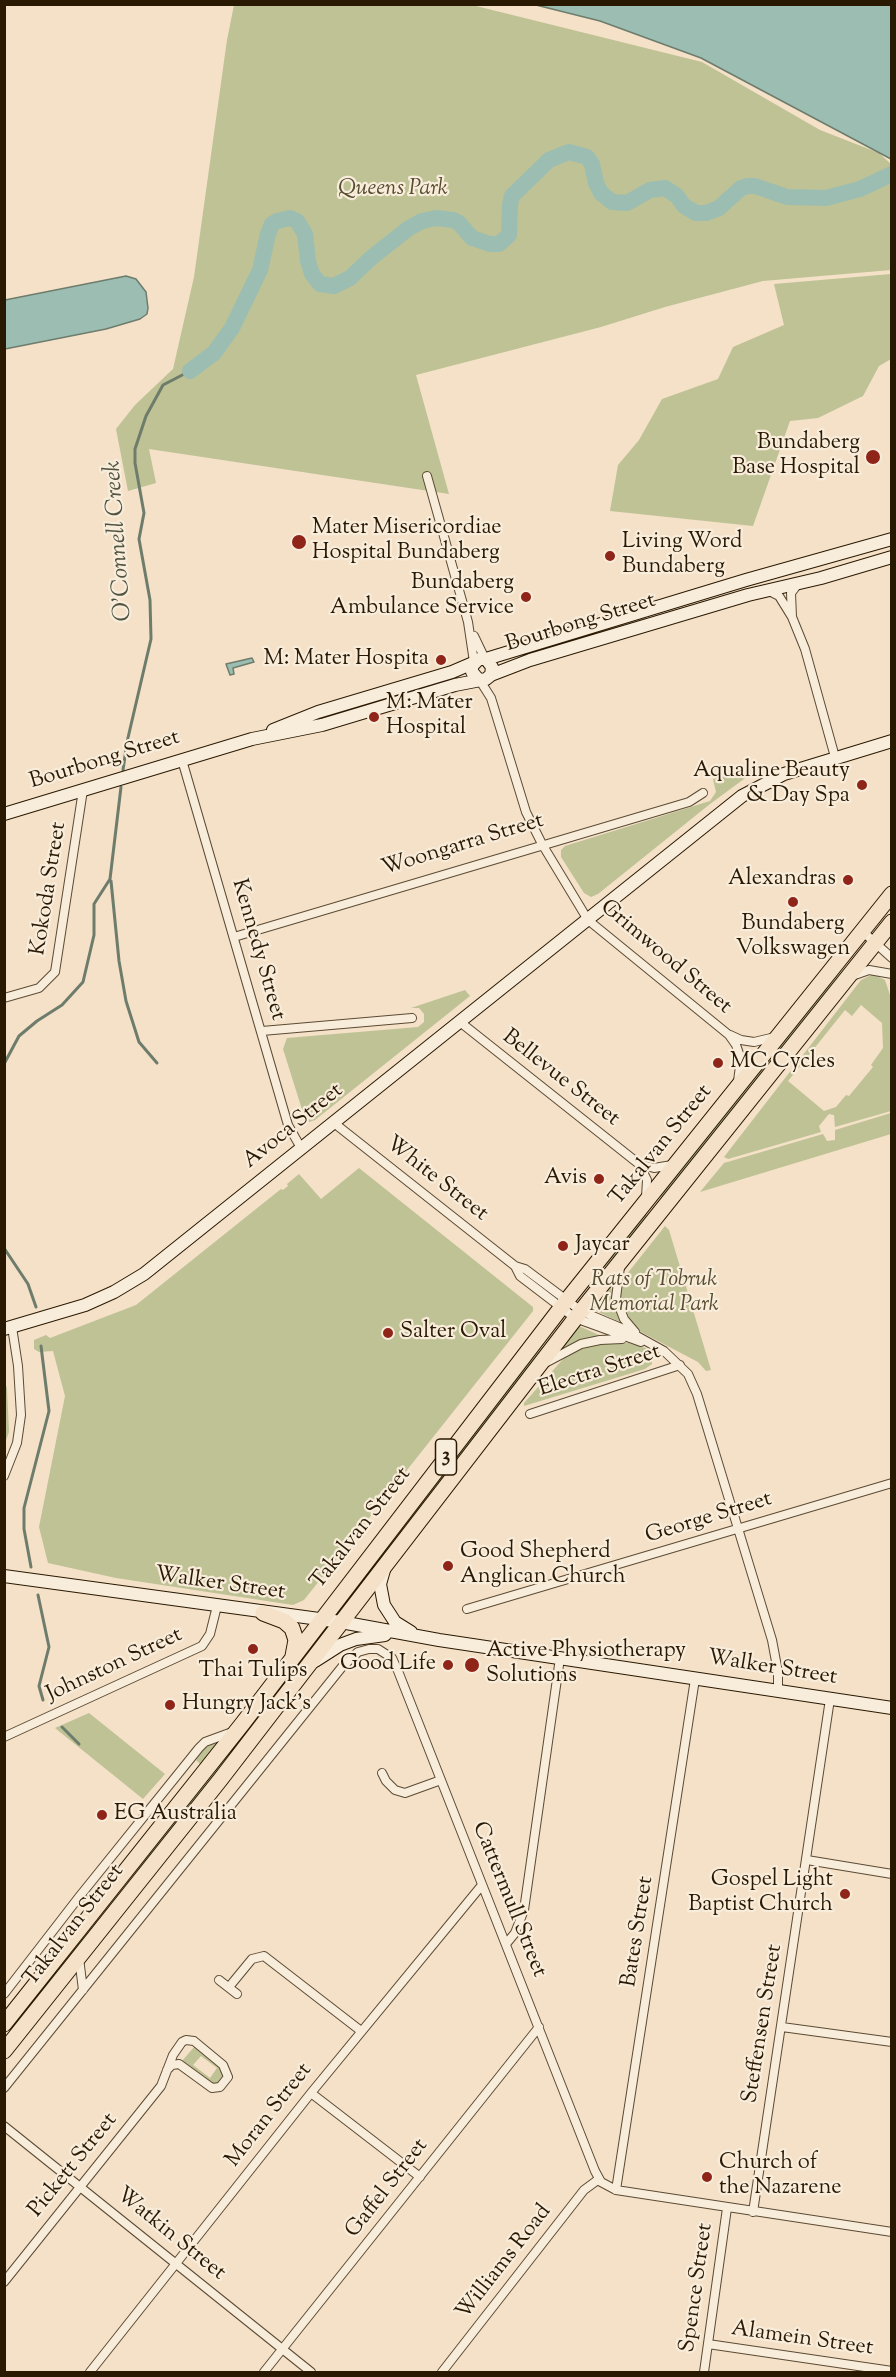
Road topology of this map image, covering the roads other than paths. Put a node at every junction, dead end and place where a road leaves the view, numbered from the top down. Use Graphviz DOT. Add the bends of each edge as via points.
graph roads {
  1 [pos="427,476"];
  2 [pos="891,539"];
  3 [pos="891,557"];
  4 [pos="803,565"];
  5 [pos="753,578"];
  6 [pos="804,582"];
  7 [pos="760,592"];
  8 [pos="792,617"];
  9 [pos="479,661"];
  10 [pos="485,677"];
  11 [pos="315,713"];
  12 [pos="318,726"];
  13 [pos="252,739"];
  14 [pos="891,741"];
  15 [pos="835,757"];
  16 [pos="182,760"];
  17 [pos="83,790"];
  18 [pos="703,793"];
  19 [pos="4,814"];
  20 [pos="542,844"];
  21 [pos="891,894"];
  22 [pos="588,920"];
  23 [pos="891,922"];
  24 [pos="862,931"];
  25 [pos="234,937"];
  26 [pos="876,942"];
  27 [pos="891,957"];
  28 [pos="891,974"];
  29 [pos="843,982"];
  30 [pos="4,998"];
  31 [pos="412,1018"];
  32 [pos="459,1022"];
  33 [pos="262,1031"];
  34 [pos="729,1035"];
  35 [pos="779,1035"];
  36 [pos="735,1090"];
  37 [pos="334,1123"];
  38 [pos="302,1148"];
  39 [pos="678,1161"];
  40 [pos="639,1164"];
  41 [pos="645,1202"];
  42 [pos="627,1253"];
  43 [pos="564,1304"];
  44 [pos="578,1314"];
  45 [pos="8,1328"];
  46 [pos="641,1340"];
  47 [pos="681,1365"];
  48 [pos="535,1371"];
  49 [pos="530,1414"];
  50 [pos="4,1476"];
  51 [pos="891,1482"];
  52 [pos="737,1529"];
  53 [pos="388,1561"];
  54 [pos="4,1576"];
  55 [pos="217,1606"];
  56 [pos="467,1609"];
  57 [pos="263,1613"];
  58 [pos="321,1619"];
  59 [pos="341,1622"];
  60 [pos="410,1635"];
  61 [pos="439,1640"];
  62 [pos="369,1648"];
  63 [pos="560,1658"];
  64 [pos="292,1659"];
  65 [pos="307,1667"];
  66 [pos="695,1679"];
  67 [pos="777,1691"];
  68 [pos="830,1699"];
  69 [pos="891,1708"];
  70 [pos="238,1730"];
  71 [pos="4,1737"];
  72 [pos="382,1773"];
  73 [pos="441,1780"];
  74 [pos="807,1860"];
  75 [pos="891,1874"];
  76 [pos="482,1885"];
  77 [pos="506,1944"];
  78 [pos="79,1958"];
  79 [pos="219,1980"];
  80 [pos="229,1987"];
  81 [pos="83,1990"];
  82 [pos="4,1994"];
  83 [pos="237,1994"];
  84 [pos="4,2024"];
  85 [pos="539,2027"];
  86 [pos="782,2027"];
  87 [pos="361,2031"];
  88 [pos="891,2042"];
  89 [pos="4,2051"];
  90 [pos="167,2070"];
  91 [pos="4,2088"];
  92 [pos="311,2093"];
  93 [pos="4,2126"];
  94 [pos="420,2177"];
  95 [pos="599,2179"];
  96 [pos="81,2186"];
  97 [pos="616,2190"];
  98 [pos="727,2208"];
  99 [pos="753,2211"];
  100 [pos="891,2232"];
  101 [pos="176,2264"];
  102 [pos="4,2282"];
  103 [pos="708,2344"];
  104 [pos="283,2349"];
  105 [pos="891,2371"];
  106 [pos="90,2373"];
  107 [pos="264,2373"];
  108 [pos="311,2373"];
  109 [pos="442,2373"];
  110 [pos="704,2373"];
  1 -- 9 [label="street"];
  2 -- 4 [label="street, Bourbong Street"];
  3 -- 6 [label="street, Bourbong Street"];
  4 -- 5 [label="street, Bourbong Street"];
  4 -- 6 [label="street" via="813,570 812,578"];
  5 -- 7 [label="street" via="748,582 749,591"];
  5 -- 9 [label="street, Bourbong Street"];
  6 -- 7 [label="street, Bourbong Street"];
  6 -- 8 [label="street" via="792,590"];
  7 -- 8 [label="street" via="779,596"];
  7 -- 10 [label="street, Bourbong Street"];
  8 -- 15 [label="street"];
  9 -- 10 [label="street" via="492,667"];
  9 -- 10 [label="street" via="472,672"];
  9 -- 11 [label="street, Bourbong Street"];
  10 -- 12 [label="street, Bourbong Street"];
  10 -- 20 [label="street, Grimwood Street" via="526,812"];
  11 -- 12 [label="street" via="310,722"];
  11 -- 13 [label="street, Bourbong Street"];
  12 -- 13 [label="street, Bourbong Street"];
  13 -- 16 [label="street, Bourbong Street"];
  14 -- 15 [label="street"];
  15 -- 22 [label="street" via="784,774 742,796"];
  16 -- 17 [label="street, Bourbong Street"];
  16 -- 25 [label="street, Kennedy Street"];
  17 -- 19 [label="street, Bourbong Street"];
  17 -- 30 [label="street, Kokoda Street" via="55,972 39,988"];
  18 -- 20 [label="street, Woongarra Street" via="689,802"];
  20 -- 22 [label="street, Grimwood Street"];
  20 -- 25 [label="street, Woongarra Street"];
  21 -- 24 [label="highway, Takalvan Street / 3"];
  22 -- 32 [label="street, Avoca Street"];
  22 -- 34 [label="street, Grimwood Street"];
  23 -- 26 [label="highway, Takalvan Street / 3"];
  24 -- 26 [label="street"];
  24 -- 35 [label="highway, Takalvan Street / 3"];
  25 -- 33 [label="street, Kennedy Street"];
  26 -- 27 [label="street"];
  26 -- 29 [label="highway, Takalvan Street / 3"];
  28 -- 29 [label="street" via="868,970"];
  29 -- 42 [label="highway, Takalvan Street / 3"];
  31 -- 33 [label="street"];
  32 -- 37 [label="street, Avoca Street"];
  32 -- 40 [label="street, Bellevue Street"];
  33 -- 38 [label="street, Kennedy Street" via="288,1125"];
  34 -- 35 [label="street, Grimwood Street" via="754,1042"];
  34 -- 36 [label="street, Grimwood Street" via="741,1059"];
  35 -- 36 [label="highway, Takalvan Street / 3"];
  36 -- 39 [label="highway, Takalvan Street / 3"];
  37 -- 38 [label="street, Avoca Street"];
  37 -- 43 [label="street, White Street" via="515,1266 520,1276"];
  38 -- 45 [label="street, Avoca Street" via="144,1274 85,1305"];
  39 -- 40 [label="street" via="663,1168"];
  39 -- 41 [label="highway, Takalvan Street / 3"];
  40 -- 41 [label="street" via="647,1180"];
  41 -- 43 [label="highway, Takalvan Street / 3"];
  42 -- 44 [label="highway, Takalvan Street / 3"];
  42 -- 46 [label="street" via="617,1276 616,1298 628,1325"];
  43 -- 44 [label="street, White Street"];
  43 -- 58 [label="highway, Takalvan Street / 3"];
  44 -- 46 [label="street"];
  44 -- 48 [label="highway, Takalvan Street / 3"];
  45 -- 50 [label="street" via="18,1366 21,1415 17,1443"];
  46 -- 47 [label="street"];
  46 -- 48 [label="street" via="581,1344"];
  47 -- 49 [label="street, Electra Street"];
  47 -- 52 [label="street" via="697,1394"];
  48 -- 53 [label="highway, Takalvan Street / 3"];
  51 -- 52 [label="street, George Street"];
  52 -- 56 [label="street, George Street"];
  52 -- 67 [label="street" via="776,1653"];
  53 -- 59 [label="highway, Takalvan Street / 3"];
  53 -- 61 [label="street" via="380,1584 388,1614 403,1628"];
  54 -- 55 [label="street, Walker Street"];
  55 -- 57 [label="street, Walker Street"];
  55 -- 71 [label="street, Johnston Street" via="210,1634 202,1646"];
  57 -- 58 [label="street, Walker Street"];
  57 -- 64 [label="highway" via="292,1628 296,1645"];
  58 -- 59 [label="street, Walker Street"];
  58 -- 64 [label="highway, Takalvan Street / 3"];
  59 -- 60 [label="street, Walker Street"];
  59 -- 65 [label="highway, Takalvan Street / 3"];
  60 -- 61 [label="street, Walker Street"];
  60 -- 65 [label="street" via="356,1639"];
  61 -- 63 [label="street, Walker Street"];
  62 -- 73 [label="street, Cattermull Street" via="382,1651 395,1664"];
  62 -- 81 [label="street, Takalvan Street" via="354,1655 329,1681"];
  63 -- 66 [label="street, Walker Street"];
  63 -- 77 [label="street" via="524,1910"];
  64 -- 70 [label="highway, Takalvan Street / 3"];
  65 -- 78 [label="highway, Takalvan Street / 3"];
  66 -- 67 [label="street, Walker Street"];
  66 -- 97 [label="street, Bates Street"];
  67 -- 68 [label="street, Walker Street"];
  68 -- 69 [label="street, Walker Street"];
  68 -- 74 [label="street, Steffensen Street"];
  70 -- 82 [label="street, Takalvan Street" via="199,1748"];
  70 -- 84 [label="highway, Takalvan Street / 3"];
  72 -- 73 [label="street" via="395,1790 405,1793"];
  73 -- 76 [label="street, Cattermull Street"];
  74 -- 75 [label="street"];
  74 -- 86 [label="street, Steffensen Street"];
  76 -- 77 [label="street, Cattermull Street"];
  76 -- 87 [label="street, Moran Street"];
  77 -- 85 [label="street, Cattermull Street"];
  78 -- 81 [label="street"];
  78 -- 89 [label="highway, Takalvan Street / 3"];
  79 -- 80 [label="street"];
  80 -- 83 [label="street"];
  80 -- 87 [label="street" via="252,1959 264,1956"];
  81 -- 91 [label="street, Takalvan Street"];
  85 -- 94 [label="street, Gaffel Street"];
  85 -- 95 [label="street, Cattermull Street"];
  86 -- 88 [label="street"];
  86 -- 99 [label="street, Steffensen Street"];
  87 -- 92 [label="street, Moran Street"];
  90 -- 90 [label="street, Pickett Street" via="179,2064 212,2088 220,2087 228,2077 224,2065 189,2040 175,2050"];
  90 -- 96 [label="street, Pickett Street" via="161,2086"];
  92 -- 94 [label="street"];
  92 -- 101 [label="street, Moran Street"];
  93 -- 96 [label="street, Watkin Street"];
  94 -- 104 [label="street, Gaffel Street"];
  95 -- 97 [label="street"];
  95 -- 109 [label="street, Williams Road" via="584,2190"];
  96 -- 101 [label="street, Watkin Street"];
  96 -- 102 [label="street, Pickett Street"];
  97 -- 98 [label="street"];
  98 -- 99 [label="street"];
  98 -- 103 [label="street, Spence Street"];
  99 -- 100 [label="street"];
  101 -- 104 [label="street, Watkin Street"];
  101 -- 106 [label="street, Moran Street"];
  103 -- 105 [label="street, Alamein Street"];
  103 -- 110 [label="street, Spence Street"];
  104 -- 107 [label="street, Gaffel Street"];
  104 -- 108 [label="street, Watkin Street"];
}
